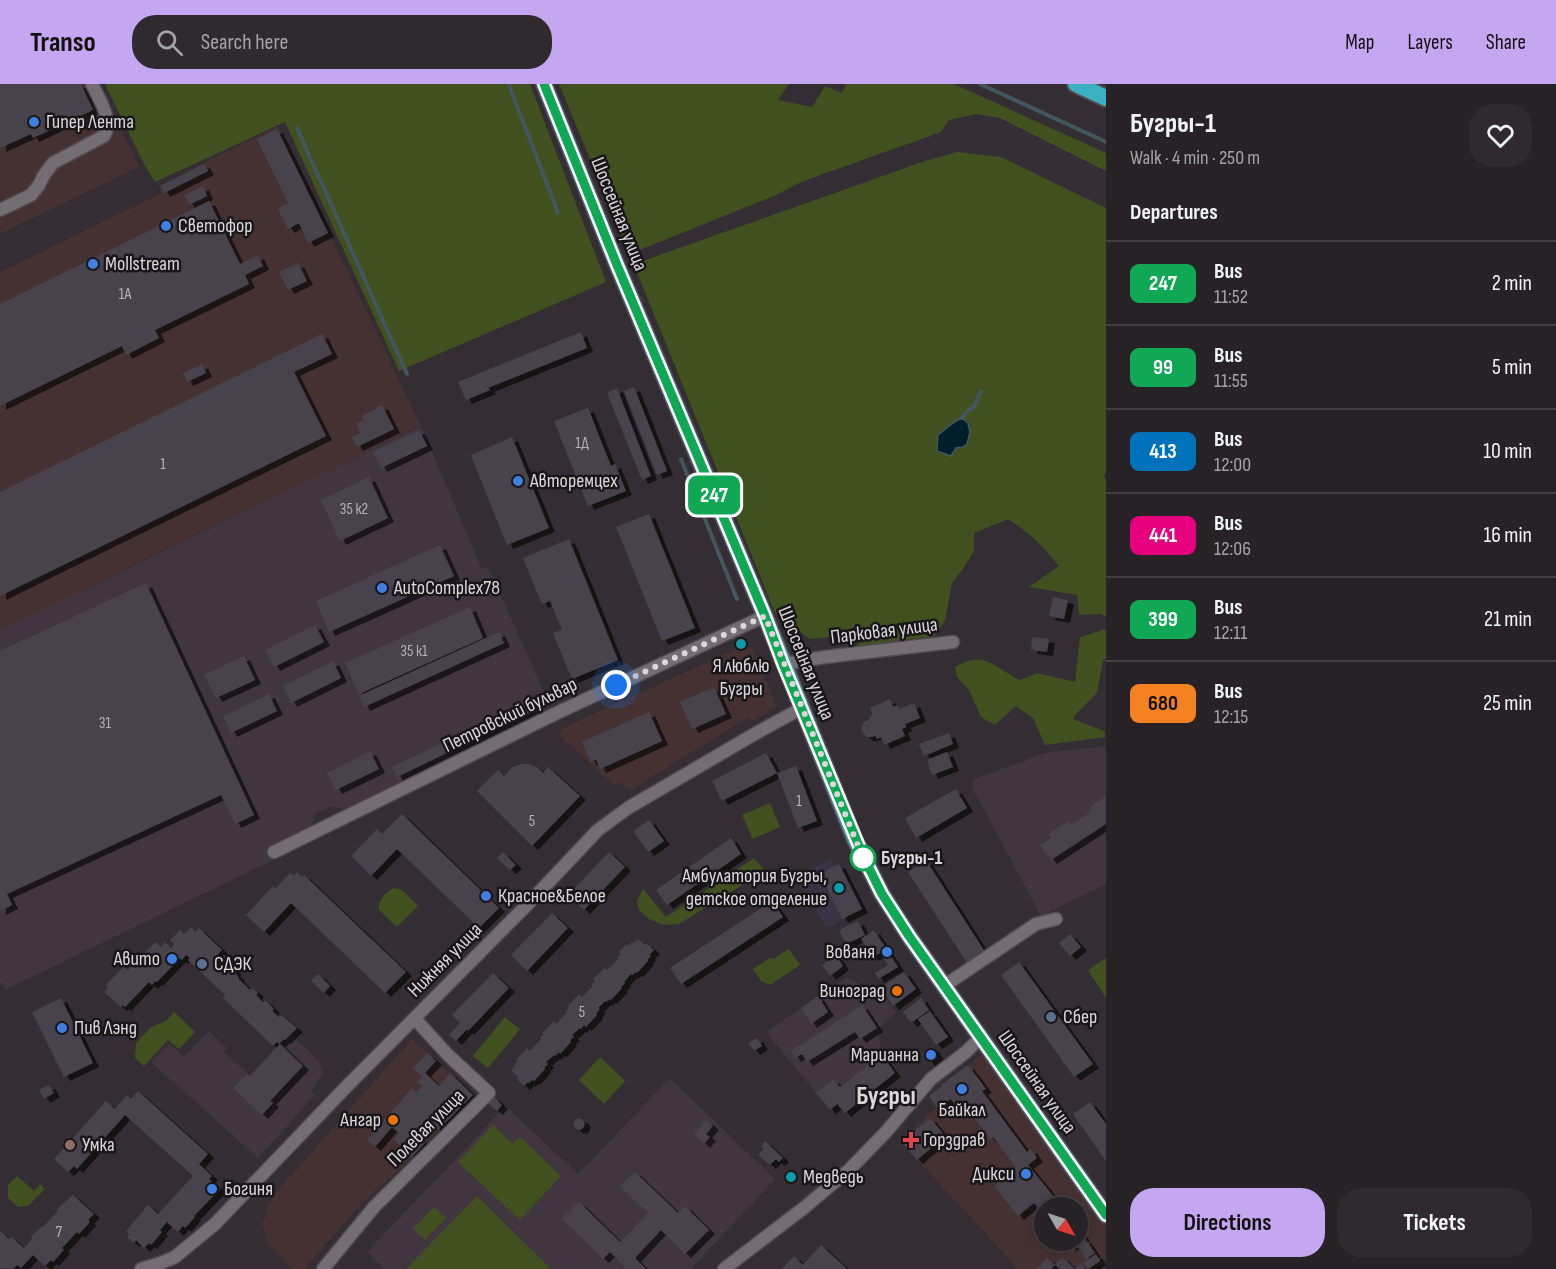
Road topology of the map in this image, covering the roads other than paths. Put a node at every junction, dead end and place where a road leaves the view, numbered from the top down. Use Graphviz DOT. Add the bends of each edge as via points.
graph roads {
  1 [pos="92,84"];
  2 [pos="544,84"];
  3 [pos="1076,84"];
  4 [pos="1106,98"];
  5 [pos="0,210"];
  6 [pos="765,616"];
  7 [pos="953,642"];
  8 [pos="783,664"];
  9 [pos="802,708"];
  10 [pos="274,852"];
  11 [pos="1056,919"];
  12 [pos="944,986"];
  13 [pos="415,1019"];
  14 [pos="981,1037"];
  15 [pos="1106,1215"];
  16 [pos="141,1269"];
  17 [pos="323,1269"];
  18 [pos="724,1269"];
  1 -- 5 [label="street" via="108,121 108,131 53,163 31,195"];
  2 -- 6 [label="main road, Шоссейная улица"];
  3 -- 4 [label="highway"];
  6 -- 8 [label="main road, Шоссейная улица"];
  6 -- 10 [label="street, Петровский бульвар"];
  7 -- 8 [label="street, Парковая улица"];
  8 -- 9 [label="main road, Шоссейная улица"];
  9 -- 12 [label="main road, Шоссейная улица" via="855,840 882,894"];
  9 -- 13 [label="street, Нижняя улица" via="627,808 598,830"];
  11 -- 12 [label="street" via="1036,924"];
  12 -- 14 [label="main road, Шоссейная улица"];
  13 -- 16 [label="street, Нижняя улица" via="215,1224 175,1257"];
  13 -- 17 [label="street, Полевая улица" via="489,1093 374,1208"];
  14 -- 15 [label="main road, Шоссейная улица"];
  14 -- 18 [label="street" via="931,1079 849,1170"];
}
